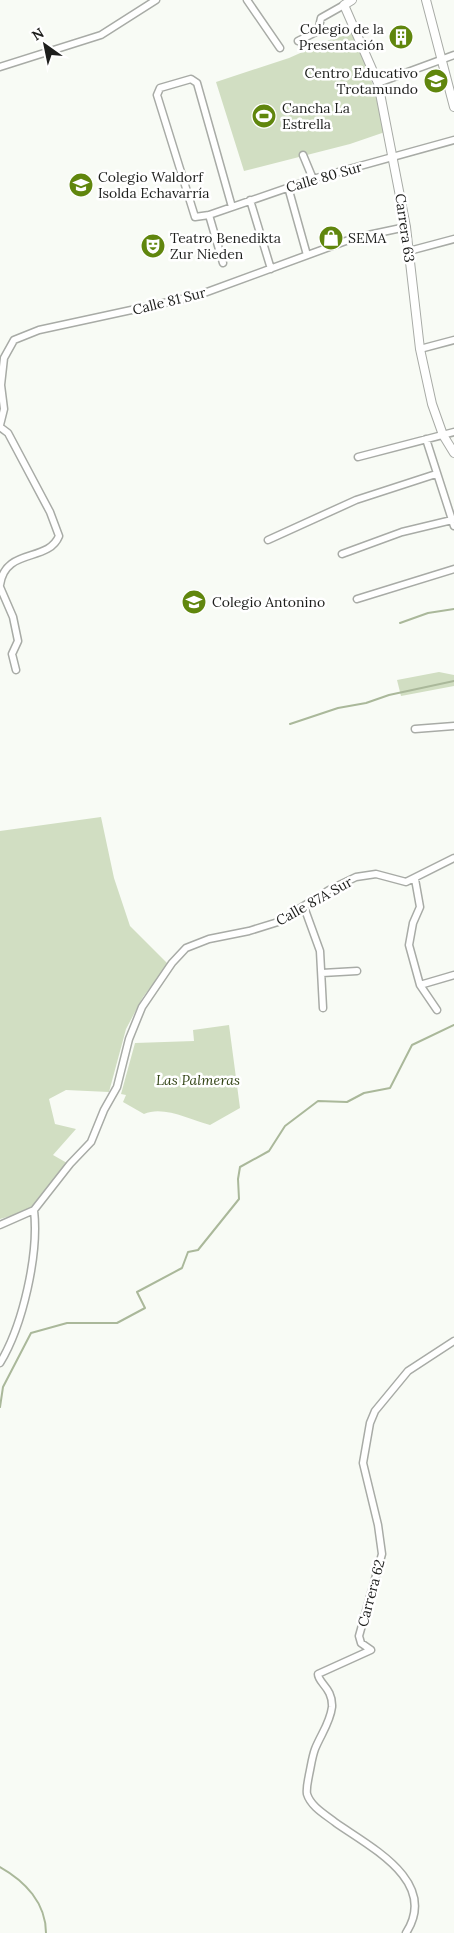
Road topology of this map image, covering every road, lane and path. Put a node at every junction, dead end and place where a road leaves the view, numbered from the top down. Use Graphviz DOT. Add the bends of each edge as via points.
graph roads {
  1 [pos="156,0"];
  2 [pos="247,0"];
  3 [pos="352,0"];
  4 [pos="426,0"];
  5 [pos="344,5"];
  6 [pos="298,41"];
  7 [pos="280,48"];
  8 [pos="454,55"];
  9 [pos="441,60"];
  10 [pos="0,67"];
  11 [pos="378,83"];
  12 [pos="454,106"];
  13 [pos="454,140"];
  14 [pos="304,155"];
  15 [pos="393,157"];
  16 [pos="313,179"];
  17 [pos="288,187"];
  18 [pos="250,200"];
  19 [pos="232,207"];
  20 [pos="209,215"];
  21 [pos="406,227"];
  22 [pos="454,239"];
  23 [pos="408,251"];
  24 [pos="307,255"];
  25 [pos="223,264"];
  26 [pos="271,269"];
  27 [pos="454,340"];
  28 [pos="420,349"];
  29 [pos="0,426"];
  30 [pos="454,432"];
  31 [pos="443,434"];
  32 [pos="426,439"];
  33 [pos="454,453"];
  34 [pos="358,457"];
  35 [pos="436,474"];
  36 [pos="453,523"];
  37 [pos="268,540"];
  38 [pos="342,554"];
  39 [pos="454,569"];
  40 [pos="0,586"];
  41 [pos="357,599"];
  42 [pos="16,670"];
  43 [pos="454,726"];
  44 [pos="415,728"];
  45 [pos="454,858"];
  46 [pos="415,879"];
  47 [pos="304,907"];
  48 [pos="357,971"];
  49 [pos="322,973"];
  50 [pos="454,976"];
  51 [pos="420,985"];
  52 [pos="323,1008"];
  53 [pos="437,1010"];
  54 [pos="34,1210"];
  55 [pos="0,1225"];
  56 [pos="454,1341"];
  57 [pos="0,1364"];
  58 [pos="406,1933"];
  1 -- 10 [label="street" via="100,35"];
  2 -- 7 [label="street"];
  3 -- 5 [label="street"];
  4 -- 9 [label="street"];
  5 -- 6 [label="street" via="321,18 318,31"];
  5 -- 11 [label="street, Carrera 63"];
  8 -- 9 [label="street"];
  9 -- 11 [label="street"];
  9 -- 12 [label="street"];
  11 -- 15 [label="street, Carrera 63"];
  13 -- 15 [label="street, Calle 80 Sur"];
  14 -- 16 [label="street"];
  15 -- 16 [label="street, Calle 80 Sur"];
  15 -- 21 [label="street, Carrera 63"];
  16 -- 17 [label="street, Calle 80 Sur"];
  17 -- 18 [label="street, Calle 80 Sur"];
  17 -- 24 [label="street"];
  18 -- 19 [label="street, Calle 80 Sur"];
  18 -- 26 [label="street"];
  19 -- 20 [label="street, Calle 80 Sur"];
  19 -- 20 [label="street, Calle 80 Sur" via="197,83 191,79 160,88 157,95 195,217"];
  20 -- 25 [label="street"];
  21 -- 23 [label="street, Carrera 63"];
  21 -- 24 [label="street, Calle 81 Sur" via="368,234"];
  22 -- 23 [label="street"];
  23 -- 28 [label="street, Carrera 63"];
  24 -- 26 [label="street, Calle 81 Sur"];
  26 -- 29 [label="street, Calle 81 Sur" via="196,296 39,330 14,340 4,358 4,409"];
  27 -- 28 [label="street"];
  28 -- 31 [label="street, Carrera 63" via="432,404"];
  29 -- 40 [label="street" via="8,433 50,512 59,536 44,550 12,563 4,570"];
  30 -- 31 [label="street"];
  31 -- 32 [label="street"];
  31 -- 33 [label="street, Carrera 63"];
  32 -- 34 [label="street"];
  32 -- 35 [label="street"];
  35 -- 36 [label="street"];
  35 -- 37 [label="street" via="356,500"];
  36 -- 38 [label="street" via="402,532"];
  39 -- 41 [label="street"];
  40 -- 42 [label="street" via="6,607 13,617 18,641 12,651"];
  43 -- 44 [label="street"];
  45 -- 46 [label="street, Calle 87A Sur"];
  46 -- 47 [label="street, Calle 87A Sur" via="398,882 368,874 344,882"];
  46 -- 51 [label="street" via="420,907 409,945"];
  47 -- 49 [label="street" via="318,942"];
  47 -- 54 [label="street, Calle 87A Sur" via="278,922 195,943 179,955 142,1007 129,1039 117,1087 91,1142"];
  48 -- 49 [label="street"];
  49 -- 52 [label="street"];
  50 -- 51 [label="street"];
  51 -- 53 [label="street"];
  54 -- 55 [label="street, Calle 87A Sur"];
  54 -- 57 [label="street" via="36,1235 32,1263 11,1344"];
  56 -- 58 [label="street, Carrera 62" via="408,1371 375,1411 370,1424 363,1462 382,1554 359,1636 361,1643 371,1650 318,1674 318,1679 328,1688 332,1705 312,1757 307,1785 307,1792 317,1808 384,1856 412,1888 416,1908"];
}
